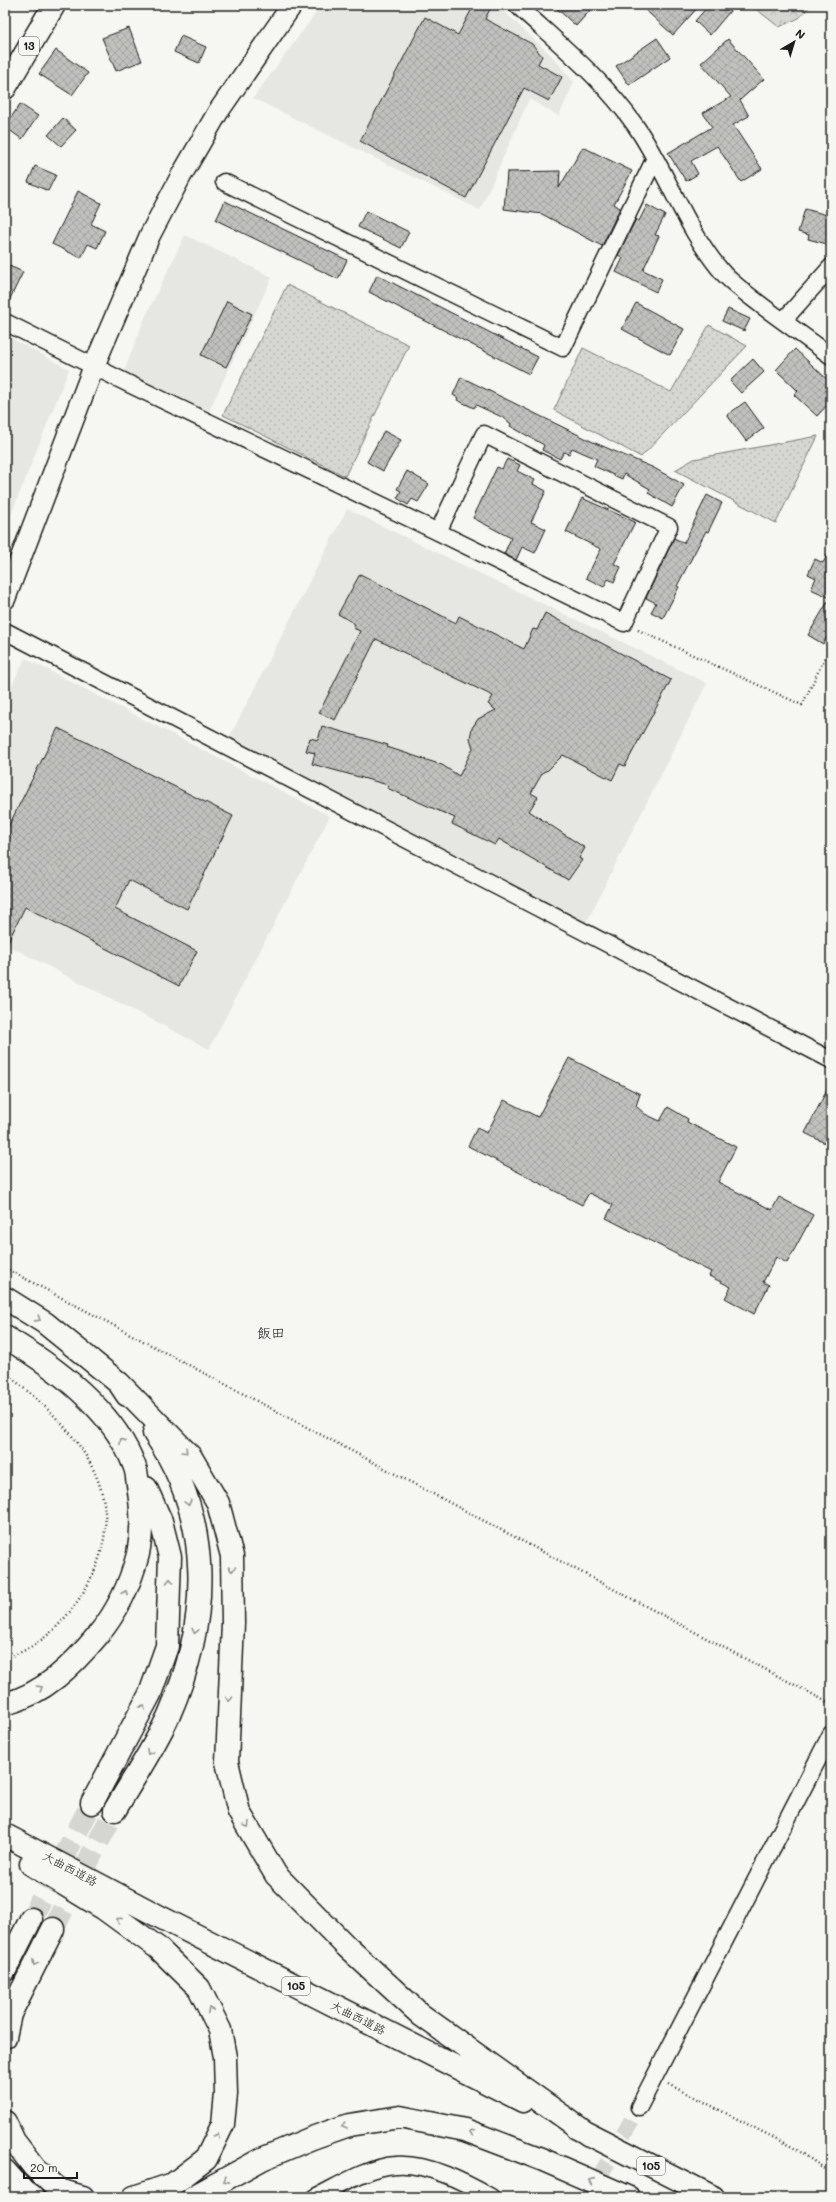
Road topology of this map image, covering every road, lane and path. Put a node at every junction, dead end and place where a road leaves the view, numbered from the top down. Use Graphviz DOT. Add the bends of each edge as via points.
graph roads {
  1 [pos="54,5"];
  2 [pos="292,5"];
  3 [pos="516,5"];
  4 [pos="5,88"];
  5 [pos="655,158"];
  6 [pos="224,182"];
  7 [pos="831,267"];
  8 [pos="783,321"];
  9 [pos="5,322"];
  10 [pos="831,356"];
  11 [pos="94,366"];
  12 [pos="438,532"];
  13 [pos="5,599"];
  14 [pos="624,623"];
  15 [pos="5,631"];
  16 [pos="831,646"];
  17 [pos="831,1060"];
  18 [pos="5,1268"];
  19 [pos="5,1298"];
  20 [pos="5,1336"];
  21 [pos="5,1373"];
  22 [pos="119,1383"];
  23 [pos="134,1465"];
  24 [pos="5,1658"];
  25 [pos="5,1704"];
  26 [pos="831,1704"];
  27 [pos="831,1734"];
  28 [pos="92,1803"];
  29 [pos="115,1810"];
  30 [pos="5,1835"];
  31 [pos="5,1848"];
  32 [pos="31,1919"];
  33 [pos="53,1929"];
  34 [pos="5,1970"];
  35 [pos="5,2037"];
  36 [pos="656,2078"];
  37 [pos="639,2107"];
  38 [pos="5,2122"];
  39 [pos="589,2135"];
  40 [pos="5,2171"];
  41 [pos="831,2173"];
  42 [pos="32,2197"];
  43 [pos="83,2197"];
  44 [pos="134,2197"];
  45 [pos="193,2197"];
  46 [pos="316,2197"];
  47 [pos="491,2197"];
  48 [pos="628,2197"];
  49 [pos="713,2197"];
  1 -- 4 [label="main road, 13"];
  2 -- 11 [label="street" via="218,112 181,176 150,235"];
  3 -- 5 [label="street" via="584,66 613,96"];
  5 -- 6 [label="street" via="563,348"];
  5 -- 8 [label="street" via="703,248 724,275"];
  7 -- 8 [label="street"];
  8 -- 10 [label="street"];
  9 -- 11 [label="street"];
  11 -- 12 [label="street"];
  11 -- 13 [label="street"];
  12 -- 14 [label="street"];
  12 -- 14 [label="street" via="484,434 669,526"];
  14 -- 16 [label="path" via="802,705"];
  15 -- 17 [label="street"];
  18 -- 26 [label="path"];
  19 -- 22 [label="main road, one-way" via="45,1323"];
  23 -- 20 [label="main road, one-way" via="117,1434 85,1394 36,1355"];
  21 -- 24 [label="path" via="54,1415 76,1440 94,1468 106,1509 106,1531 100,1557 88,1585 53,1631 33,1646"];
  22 -- 29 [label="main road, one-way" via="169,1456 185,1493 194,1526 200,1574 198,1614 189,1661 168,1716"];
  22 -- 39 [label="main road, one-way" via="191,1457 218,1503 232,1556 233,1623 227,1762 239,1812 276,1875 346,1946 421,2015"];
  25 -- 23 [label="main road, one-way" via="22,1700 57,1678 107,1625 125,1595 141,1538 143,1514"];
  28 -- 23 [label="main road, one-way" via="150,1694 167,1646 170,1557 161,1521"];
  27 -- 36 [label="street"];
  30 -- 39 [label="main road, 大曲西道路 / 105" via="162,1918"];
  44 -- 31 [label="main road, one-way" via="173,2184 206,2159 222,2124 226,2094 225,2057 220,2030 199,1988 158,1948 103,1908"];
  32 -- 34 [label="main road"];
  33 -- 35 [label="main road, one-way" via="10,2014"];
  36 -- 37 [label="street"];
  36 -- 41 [label="path" via="796,2149"];
  38 -- 43 [label="main road" via="14,2141 34,2167 59,2190"];
  39 -- 49 [label="main road, 大曲西道路 / 105"];
  40 -- 42 [label="main road"];
  48 -- 45 [label="main road, one-way" via="541,2159 465,2130 400,2118 349,2124 312,2138 262,2159"];
  46 -- 47 [label="street" via="368,2172 395,2165 434,2170 466,2182"];
}
